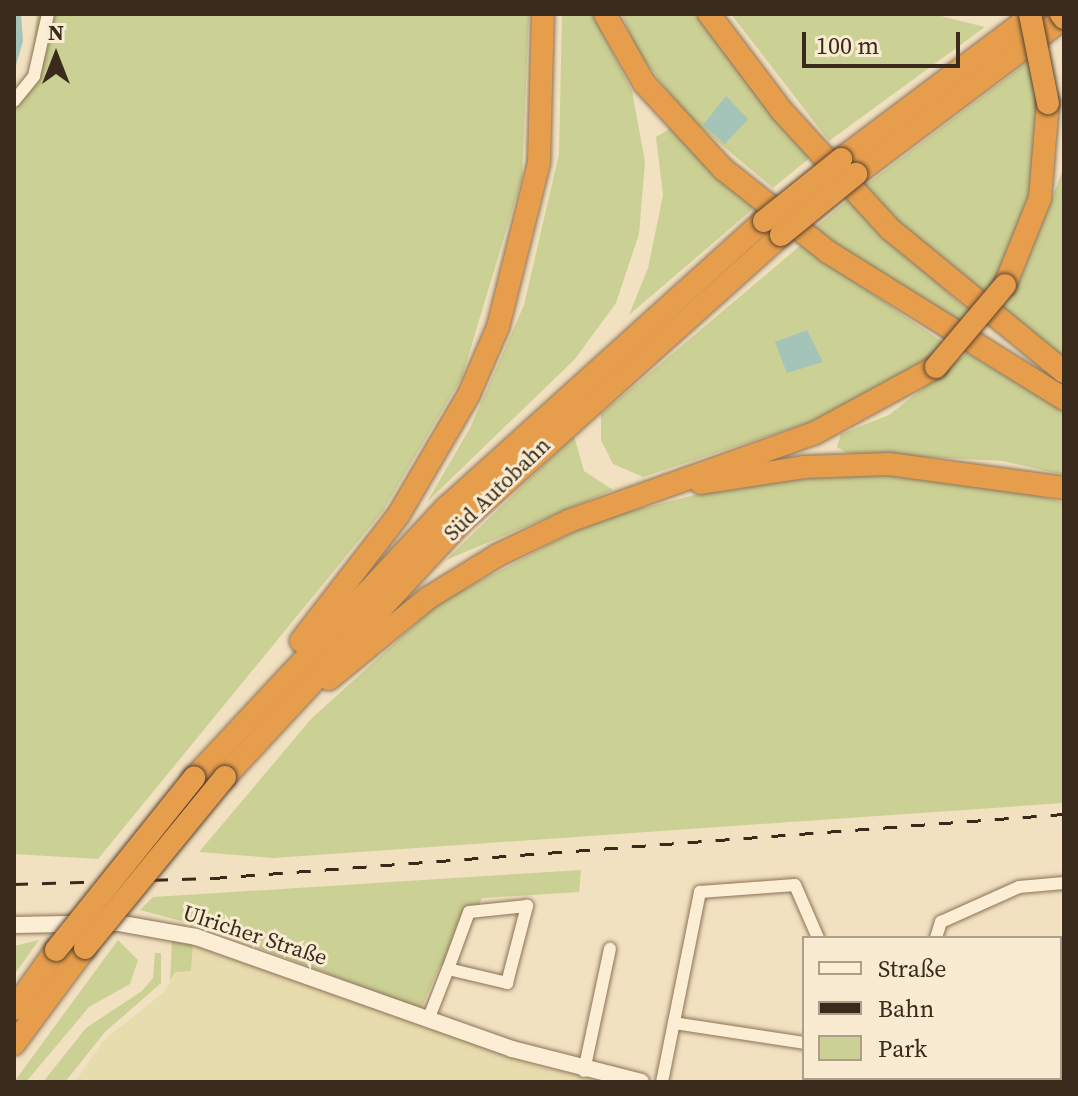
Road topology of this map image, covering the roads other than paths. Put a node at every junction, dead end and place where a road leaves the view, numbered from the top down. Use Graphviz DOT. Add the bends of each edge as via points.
graph roads {
  1 [pos="48,14"];
  2 [pos="543,14"];
  3 [pos="605,14"];
  4 [pos="709,14"];
  5 [pos="1032,14"];
  6 [pos="1063,17"];
  7 [pos="14,101"];
  8 [pos="845,169"];
  9 [pos="773,228"];
  10 [pos="1064,372"];
  11 [pos="1064,399"];
  12 [pos="1064,488"];
  13 [pos="641,495"];
  14 [pos="259,705"];
  15 [pos="285,709"];
  16 [pos="1064,883"];
  17 [pos="14,925"];
  18 [pos="817,936"];
  19 [pos="937,936"];
  20 [pos="610,949"];
  21 [pos="448,969"];
  22 [pos="14,1009"];
  23 [pos="428,1020"];
  24 [pos="674,1023"];
  25 [pos="802,1043"];
  26 [pos="14,1044"];
  27 [pos="584,1071"];
  28 [pos="641,1082"];
  29 [pos="662,1082"];
  1 -- 7 [label="street" via="34,76"];
  2 -- 14 [label="highway" via="539,162 498,327 469,394 399,514 274,673"];
  3 -- 11 [label="highway" via="644,83 723,169 841,260"];
  4 -- 8 [label="highway"];
  5 -- 8 [label="highway, Süd Autobahn"];
  5 -- 13 [label="highway, bridge" via="1048,103 1040,198 1005,285 936,367 815,433"];
  6 -- 8 [label="highway, Süd Autobahn"];
  8 -- 9 [label="highway, Süd Autobahn, bridge"];
  8 -- 10 [label="highway" via="962,295"];
  9 -- 14 [label="highway, Süd Autobahn" via="458,497"];
  9 -- 15 [label="highway, Süd Autobahn" via="458,525"];
  12 -- 13 [label="highway" via="889,464 804,467"];
  13 -- 15 [label="highway" via="498,555 428,598"];
  14 -- 22 [label="highway, Süd Autobahn, bridge" via="194,778"];
  15 -- 26 [label="highway, Süd Autobahn, bridge" via="85,948"];
  16 -- 19 [label="street" via="1019,887 941,922"];
  17 -- 23 [label="street, Ulricher Straße" via="162,929"];
  18 -- 24 [label="street" via="795,885 700,892"];
  20 -- 27 [label="street"];
  21 -- 21 [label="street" via="507,983 527,906 476,908"];
  21 -- 23 [label="street"];
  23 -- 27 [label="street, Ulricher Straße"];
  24 -- 25 [label="street"];
  24 -- 29 [label="street"];
  27 -- 28 [label="street, Ulricher Straße"];
}
